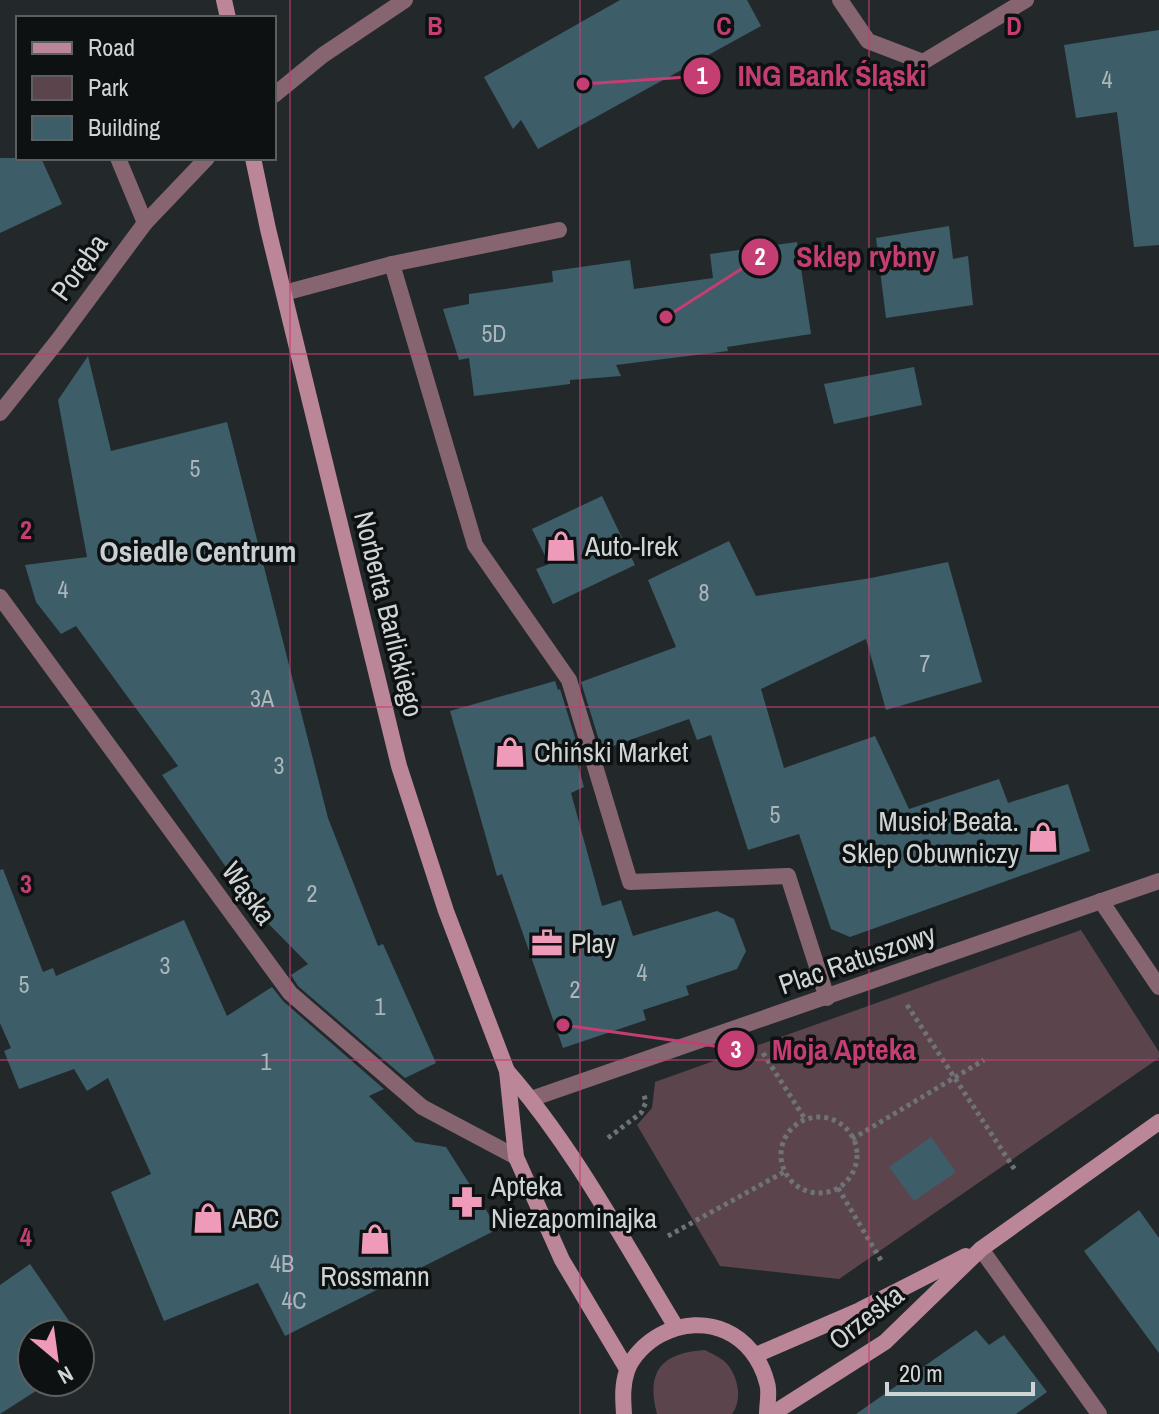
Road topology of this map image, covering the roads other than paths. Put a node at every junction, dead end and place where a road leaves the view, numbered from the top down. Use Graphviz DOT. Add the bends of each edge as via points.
graph roads {
  1 [pos="405,0"];
  2 [pos="840,0"];
  3 [pos="1026,0"];
  4 [pos="276,93"];
  5 [pos="119,160"];
  6 [pos="205,160"];
  7 [pos="253,160"];
  8 [pos="145,223"];
  9 [pos="559,230"];
  10 [pos="392,264"];
  11 [pos="284,293"];
  12 [pos="0,413"];
  13 [pos="0,597"];
  14 [pos="1159,881"];
  15 [pos="1101,901"];
  16 [pos="1159,987"];
  17 [pos="827,998"];
  18 [pos="507,1071"];
  19 [pos="531,1099"];
  20 [pos="1159,1122"];
  21 [pos="516,1157"];
  22 [pos="981,1249"];
  23 [pos="676,1327"];
  24 [pos="756,1355"];
  25 [pos="627,1369"];
  26 [pos="624,1414"];
  27 [pos="770,1414"];
  28 [pos="1099,1414"];
  1 -- 4 [label="street"];
  2 -- 3 [label="street" via="868,41 923,62"];
  5 -- 8 [label="street"];
  6 -- 8 [label="street, Poręba"];
  7 -- 11 [label="street, Norberta Barlickiego"];
  8 -- 12 [label="street, Poręba"];
  9 -- 10 [label="street"];
  10 -- 11 [label="street"];
  10 -- 17 [label="street" via="475,545 569,680 630,882 788,876"];
  11 -- 18 [label="street, Norberta Barlickiego" via="399,766 446,911"];
  13 -- 21 [label="street, Wąska" via="290,993 422,1107"];
  14 -- 15 [label="street, Plac Ratuszowy"];
  15 -- 16 [label="street"];
  15 -- 17 [label="street, Plac Ratuszowy"];
  17 -- 19 [label="street, Plac Ratuszowy"];
  18 -- 19 [label="street, Norberta Barlickiego"];
  18 -- 21 [label="street, Norberta Barlickiego"];
  19 -- 23 [label="street, Norberta Barlickiego"];
  20 -- 22 [label="street, Orzeska"];
  21 -- 25 [label="street, Norberta Barlickiego" via="562,1260"];
  22 -- 24 [label="street, Orzeska"];
  22 -- 27 [label="street, Orzeska" via="885,1342"];
  22 -- 28 [label="street"];
  23 -- 24 [label="street" via="706,1324 734,1334"];
  23 -- 25 [label="street" via="647,1342"];
  24 -- 27 [label="street" via="768,1385"];
  25 -- 26 [label="street"];
}
